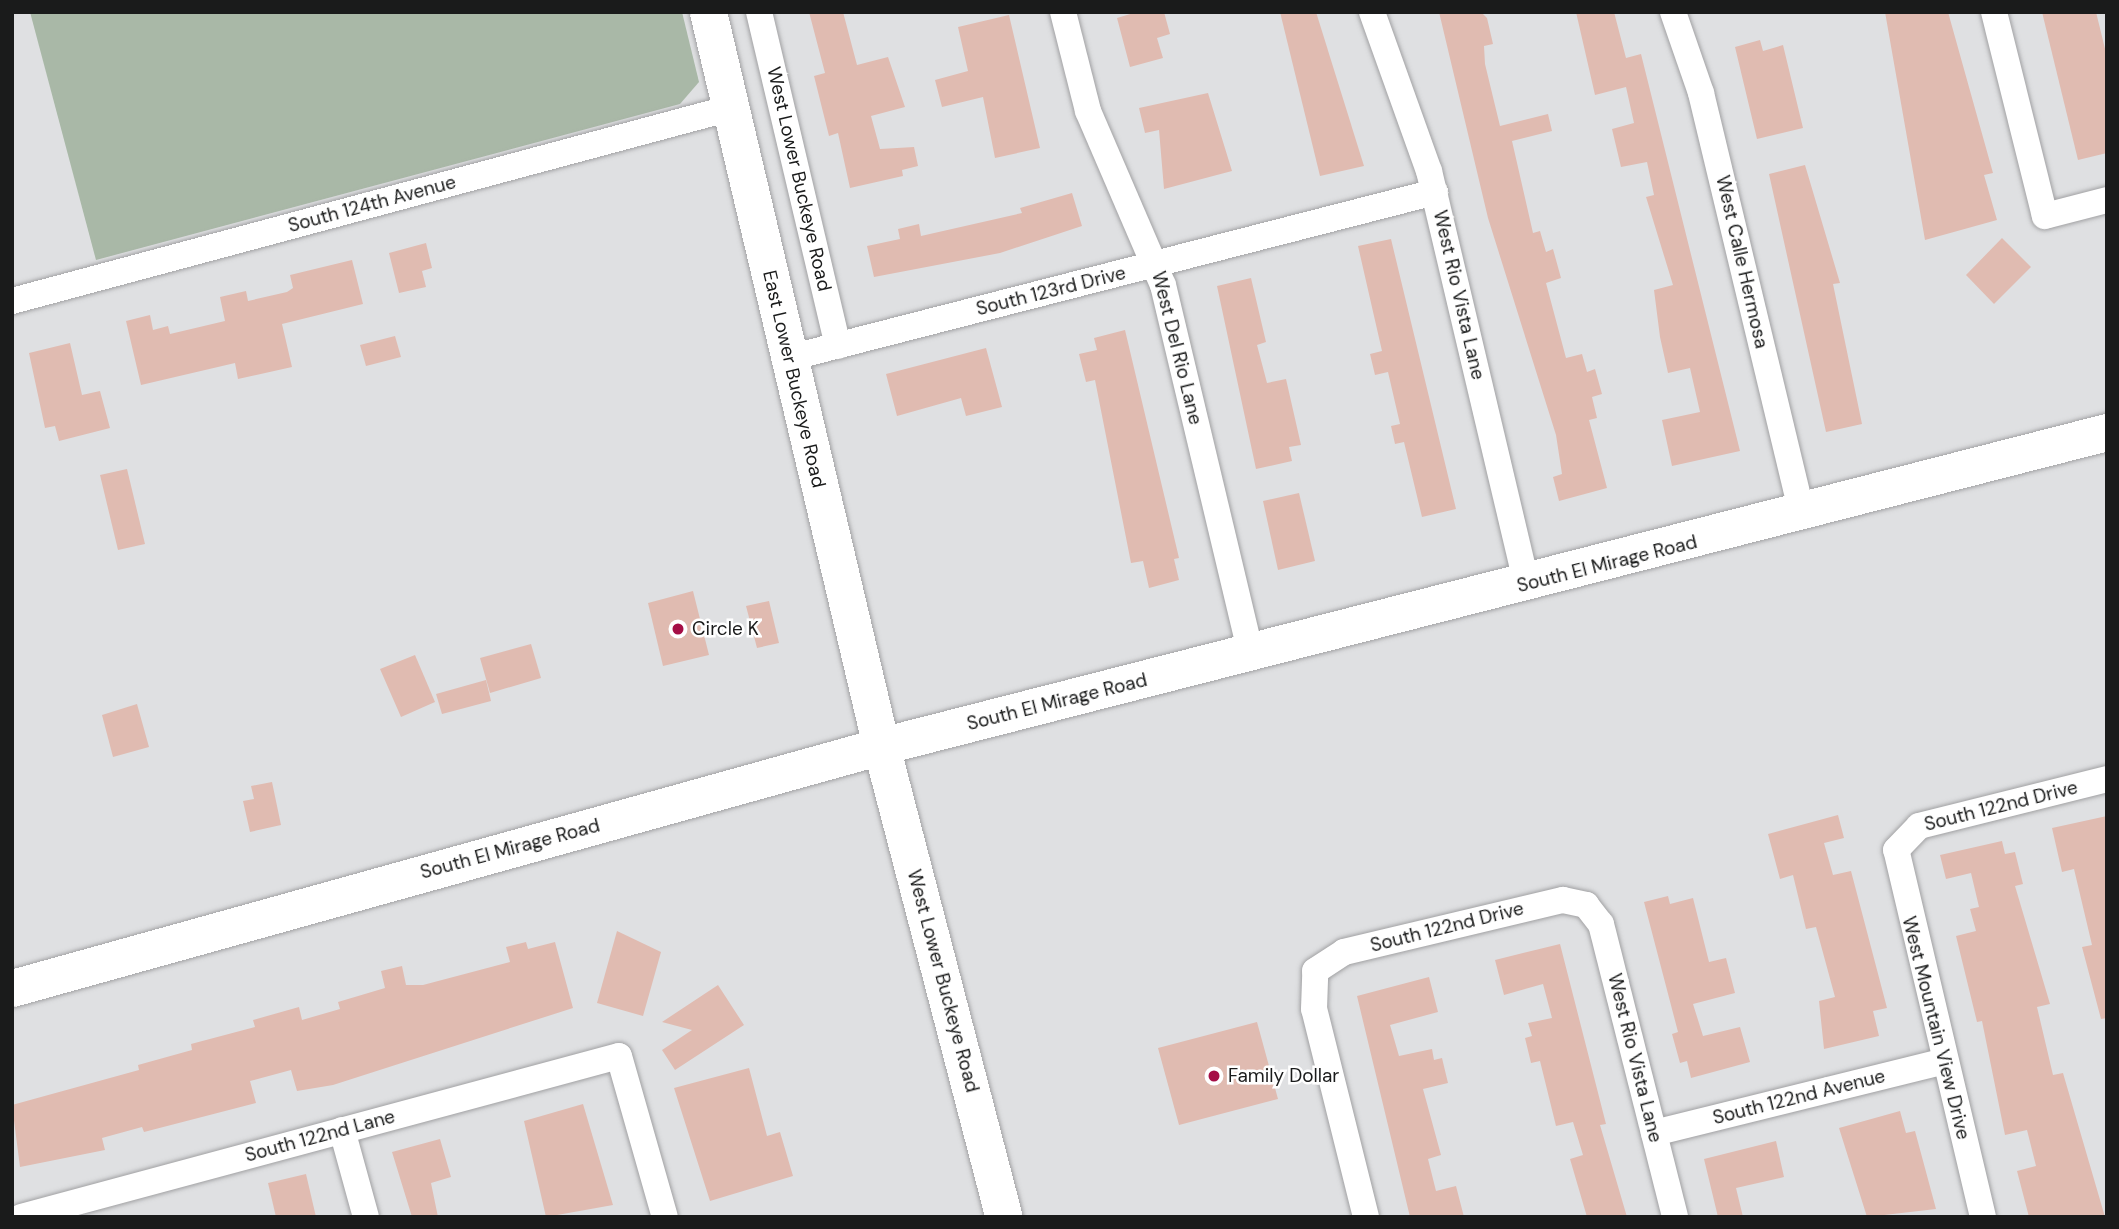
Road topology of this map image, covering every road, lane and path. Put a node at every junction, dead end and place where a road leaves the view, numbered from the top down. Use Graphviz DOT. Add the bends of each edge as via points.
graph roads {
  1 [pos="708,12"];
  2 [pos="759,12"];
  3 [pos="1063,12"];
  4 [pos="1372,12"];
  5 [pos="1673,12"];
  6 [pos="1994,12"];
  7 [pos="731,108"];
  8 [pos="1435,192"];
  9 [pos="2107,200"];
  10 [pos="1156,264"];
  11 [pos="12,301"];
  12 [pos="838,346"];
  13 [pos="789,358"];
  14 [pos="2107,432"];
  15 [pos="1802,515"];
  16 [pos="1527,584"];
  17 [pos="1251,654"];
  18 [pos="881,746"];
  19 [pos="2107,779"];
  20 [pos="1900,840"];
  21 [pos="1586,905"];
  22 [pos="12,988"];
  23 [pos="1944,1061"];
  24 [pos="342,1130"];
  25 [pos="1654,1133"];
  26 [pos="64,1211"];
  27 [pos="21,1217"];
  28 [pos="366,1217"];
  29 [pos="665,1217"];
  30 [pos="1004,1217"];
  31 [pos="1366,1217"];
  32 [pos="1675,1217"];
  33 [pos="1983,1217"];
  1 -- 7 [label="main road, East Lower Buckeye Road"];
  2 -- 12 [label="street, West Lower Buckeye Road"];
  3 -- 10 [label="street, West Del Rio Lane" via="1088,111"];
  4 -- 8 [label="street, West Rio Vista Lane"];
  5 -- 15 [label="street, West Calle Hermosa" via="1702,93"];
  6 -- 9 [label="street" via="2045,216"];
  7 -- 11 [label="street, South 124th Avenue"];
  7 -- 13 [label="main road, East Lower Buckeye Road"];
  8 -- 10 [label="street, South 123rd Drive"];
  8 -- 16 [label="street, West Rio Vista Lane"];
  10 -- 12 [label="street, South 123rd Drive"];
  10 -- 17 [label="street, West Del Rio Lane"];
  12 -- 13 [label="street, South 123rd Drive"];
  13 -- 18 [label="main road, East Lower Buckeye Road"];
  14 -- 15 [label="main road, South El Mirage Road"];
  15 -- 16 [label="main road, South El Mirage Road"];
  16 -- 17 [label="main road, South El Mirage Road"];
  17 -- 18 [label="main road, South El Mirage Road"];
  18 -- 22 [label="main road, South El Mirage Road"];
  18 -- 30 [label="main road, West Lower Buckeye Road"];
  19 -- 20 [label="street, South 122nd Drive" via="1931,822"];
  20 -- 23 [label="street, West Mountain View Drive" via="1896,871"];
  21 -- 25 [label="street, West Rio Vista Lane" via="1605,937"];
  21 -- 31 [label="street, South 122nd Drive" via="1548,902 1344,952 1315,971 1314,1009"];
  23 -- 25 [label="street, South 122nd Avenue"];
  23 -- 33 [label="street, West Mountain View Drive"];
  24 -- 26 [label="street, South 122nd Lane"];
  24 -- 28 [label="street"];
  24 -- 29 [label="street, South 122nd Lane" via="620,1056"];
  25 -- 32 [label="street, West Rio Vista Lane"];
  26 -- 27 [label="street, South 122nd Lane"];
}
